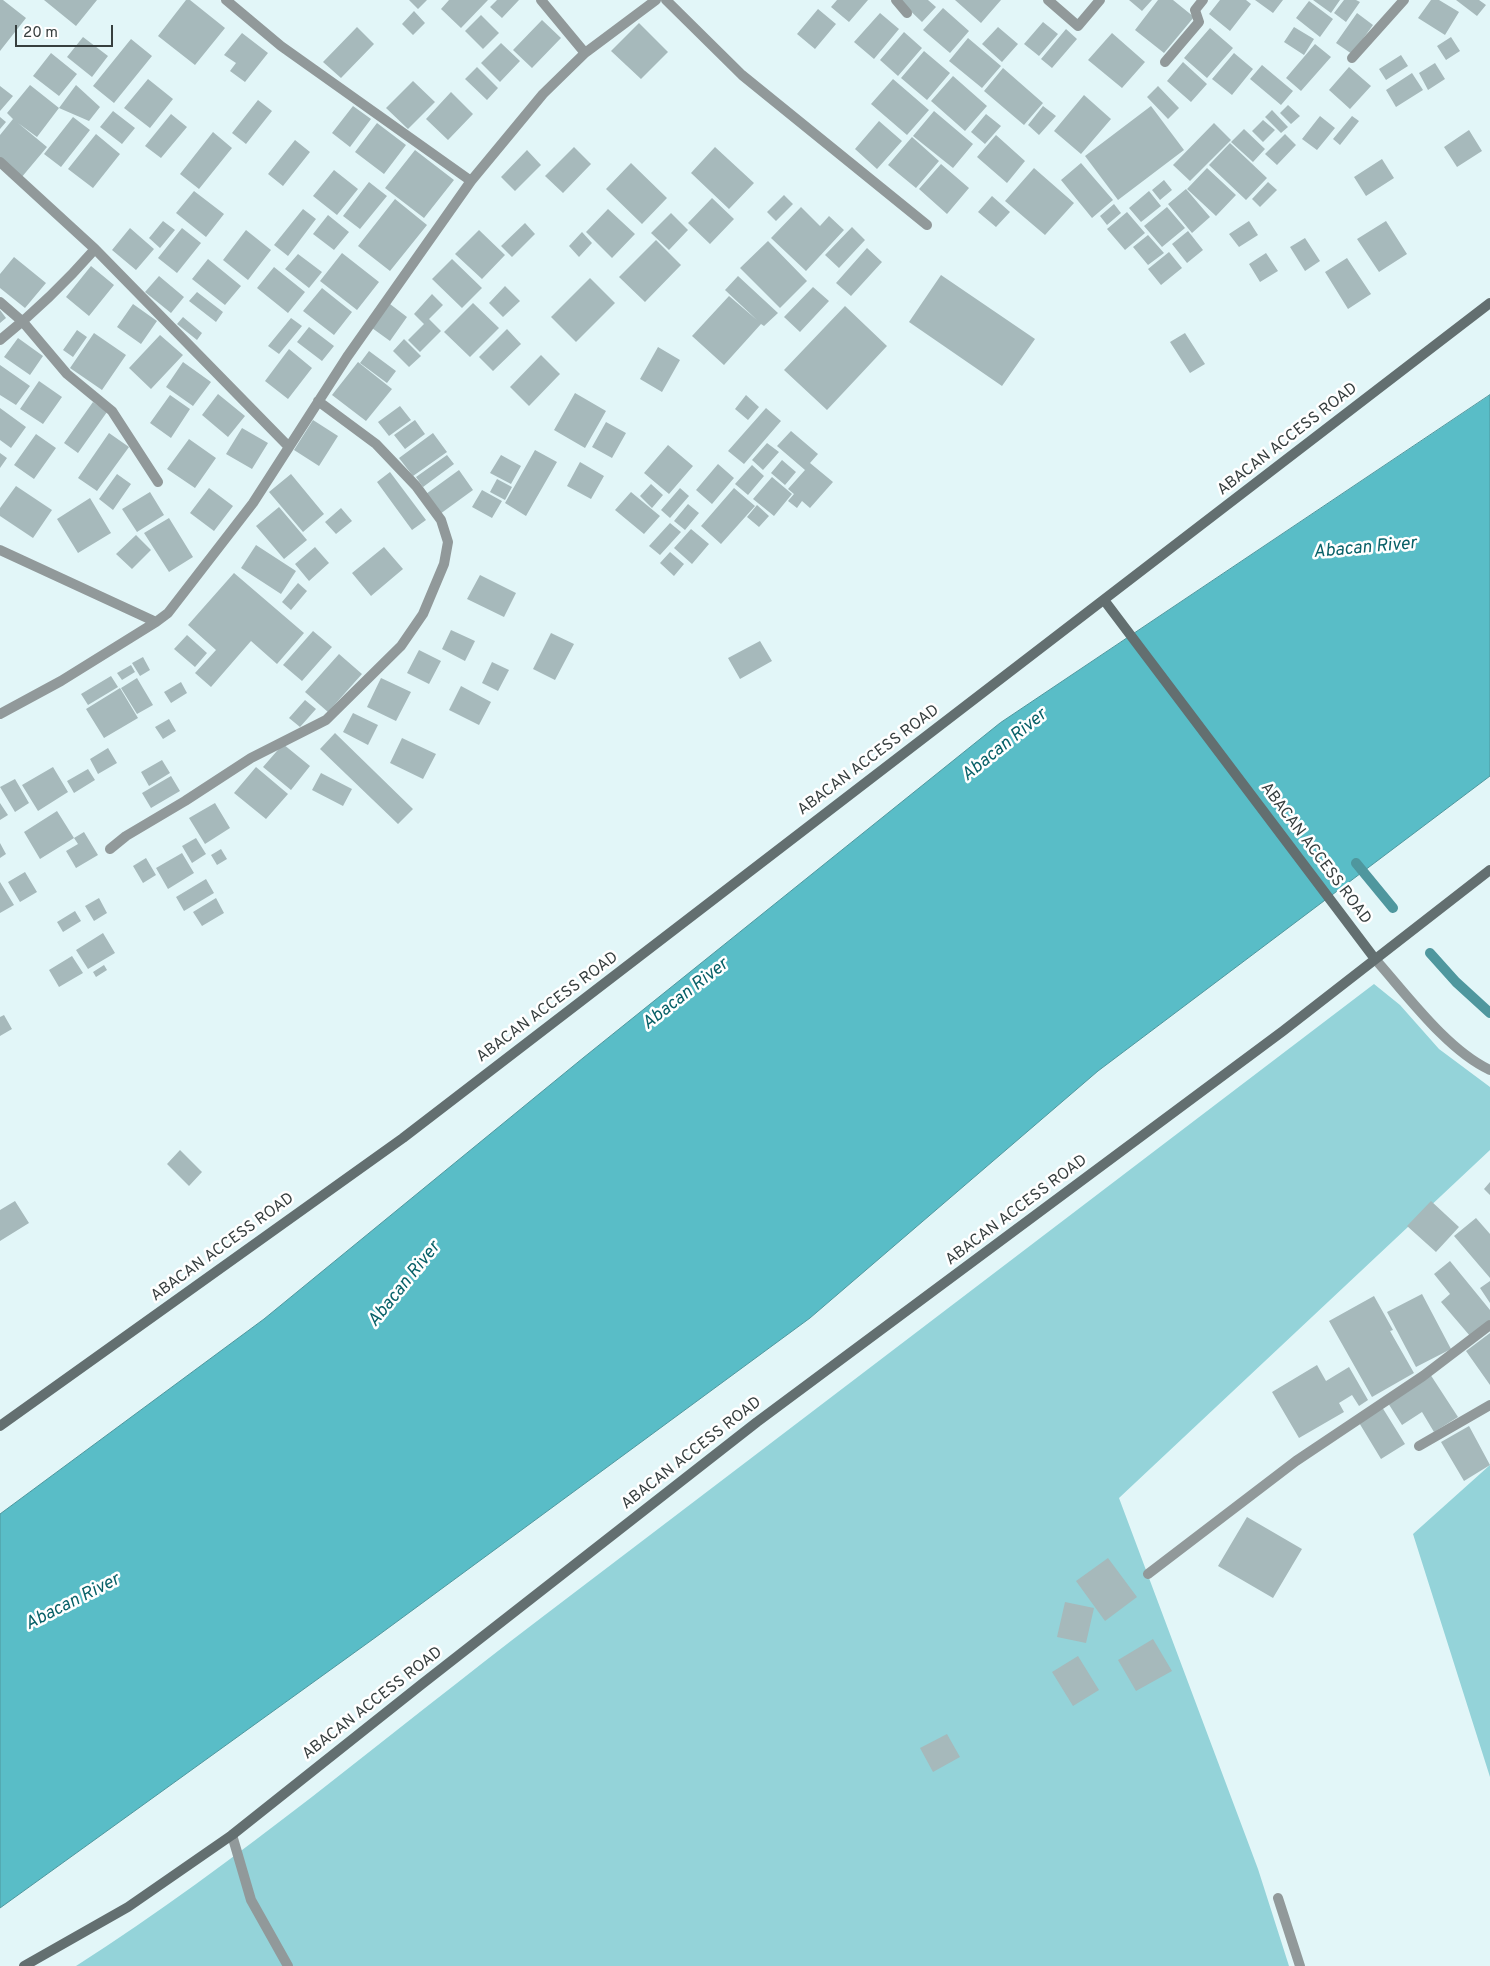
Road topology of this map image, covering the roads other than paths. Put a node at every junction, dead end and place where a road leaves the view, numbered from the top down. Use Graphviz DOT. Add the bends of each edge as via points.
graph roads {
  1 [pos="226,0"];
  2 [pos="541,0"];
  3 [pos="656,0"];
  4 [pos="666,0"];
  5 [pos="896,0"];
  6 [pos="1048,0"];
  7 [pos="1100,0"];
  8 [pos="1203,0"];
  9 [pos="1404,0"];
  10 [pos="907,13"];
  11 [pos="585,53"];
  12 [pos="1352,58"];
  13 [pos="1165,62"];
  14 [pos="0,162"];
  15 [pos="471,181"];
  16 [pos="926,225"];
  17 [pos="95,249"];
  18 [pos="0,302"];
  19 [pos="1490,303"];
  20 [pos="23,322"];
  21 [pos="0,340"];
  22 [pos="318,401"];
  23 [pos="288,446"];
  24 [pos="158,482"];
  25 [pos="0,550"];
  26 [pos="1104,600"];
  27 [pos="156,622"];
  28 [pos="0,714"];
  29 [pos="110,849"];
  30 [pos="1490,870"];
  31 [pos="1376,959"];
  32 [pos="1490,1070"];
  33 [pos="1490,1325"];
  34 [pos="1490,1405"];
  35 [pos="0,1426"];
  36 [pos="1419,1446"];
  37 [pos="1148,1574"];
  38 [pos="232,1834"];
  39 [pos="1278,1898"];
  40 [pos="24,1966"];
  41 [pos="288,1966"];
  42 [pos="1300,1966"];
  1 -- 15 [label="street" via="281,46"];
  2 -- 11 [label="street"];
  3 -- 11 [label="street"];
  4 -- 16 [label="street" via="742,75"];
  5 -- 10 [label="street"];
  6 -- 7 [label="street" via="1078,26"];
  8 -- 13 [label="street" via="1196,10 1199,22"];
  9 -- 12 [label="street"];
  11 -- 15 [label="street" via="543,94"];
  14 -- 17 [label="street"];
  15 -- 22 [label="street"];
  17 -- 20 [label="street"];
  17 -- 23 [label="street"];
  18 -- 20 [label="street"];
  19 -- 26 [label="street, ABACAN ACCESS ROAD"];
  20 -- 21 [label="street"];
  20 -- 24 [label="street" via="67,374 112,411"];
  22 -- 23 [label="street"];
  22 -- 29 [label="street" via="376,444 416,486 441,520 448,542 444,564 423,614 401,646 326,720 251,758"];
  23 -- 27 [label="street" via="253,504 168,613"];
  25 -- 27 [label="street"];
  26 -- 31 [label="street, ABACAN ACCESS ROAD"];
  26 -- 35 [label="street, ABACAN ACCESS ROAD" via="403,1138"];
  27 -- 28 [label="street" via="61,681"];
  30 -- 31 [label="street, ABACAN ACCESS ROAD"];
  31 -- 32 [label="street" via="1453,1045"];
  31 -- 38 [label="street, ABACAN ACCESS ROAD" via="750,1428"];
  33 -- 37 [label="street" via="1423,1376 1296,1461"];
  34 -- 36 [label="street"];
  38 -- 40 [label="street, ABACAN ACCESS ROAD" via="128,1907"];
  38 -- 41 [label="street" via="251,1900"];
  39 -- 42 [label="street"];
}
